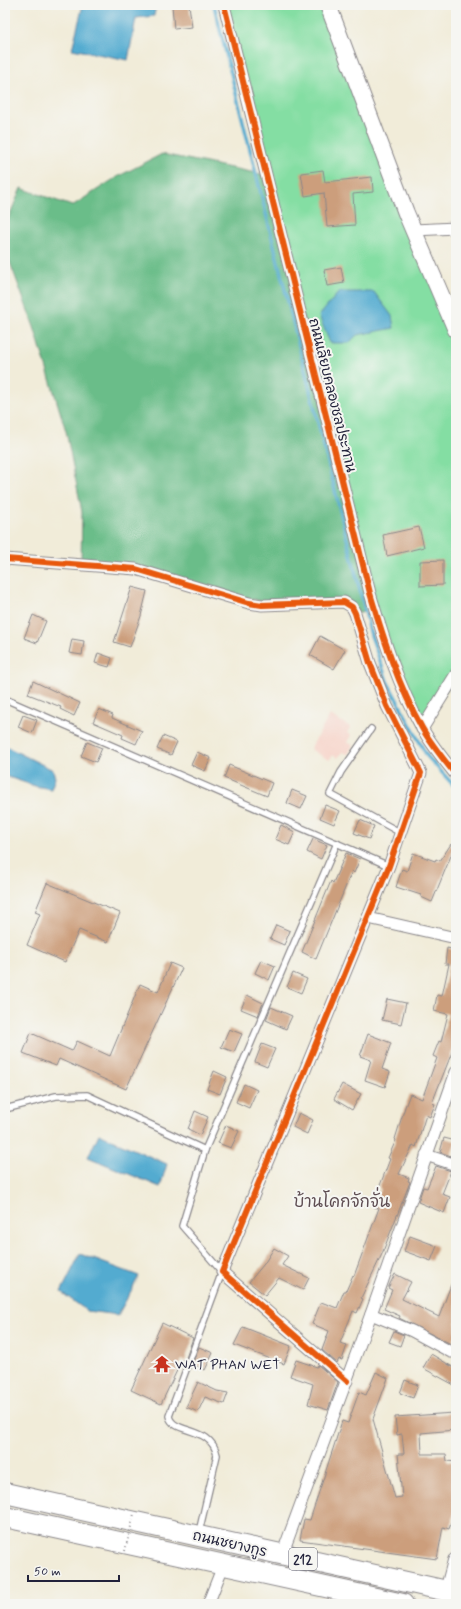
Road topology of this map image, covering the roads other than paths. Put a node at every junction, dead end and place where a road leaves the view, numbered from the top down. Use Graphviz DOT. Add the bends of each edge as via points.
graph roads {
  1 [pos="224,5"];
  2 [pos="328,5"];
  3 [pos="456,228"];
  4 [pos="414,230"];
  5 [pos="456,330"];
  6 [pos="5,558"];
  7 [pos="456,674"];
  8 [pos="5,699"];
  9 [pos="371,729"];
  10 [pos="422,729"];
  11 [pos="456,775"];
  12 [pos="400,833"];
  13 [pos="337,842"];
  14 [pos="389,866"];
  15 [pos="368,918"];
  16 [pos="456,938"];
  17 [pos="456,1072"];
  18 [pos="5,1109"];
  19 [pos="205,1150"];
  20 [pos="426,1155"];
  21 [pos="456,1165"];
  22 [pos="222,1272"];
  23 [pos="371,1314"];
  24 [pos="451,1352"];
  25 [pos="347,1381"];
  26 [pos="5,1493"];
  27 [pos="5,1517"];
  28 [pos="198,1536"];
  29 [pos="284,1555"];
  30 [pos="456,1561"];
  31 [pos="222,1566"];
  32 [pos="452,1592"];
  33 [pos="208,1604"];
  34 [pos="402,1604"];
  1 -- 10 [label="street, ถนนเลียบคลองชลประทาน" via="370,593 389,659"];
  2 -- 4 [label="street"];
  3 -- 4 [label="street"];
  4 -- 5 [label="street"];
  6 -- 12 [label="street" via="136,569 262,605 337,602 349,604 355,613 370,663 387,706 421,773"];
  7 -- 10 [label="street"];
  8 -- 13 [label="lane"];
  9 -- 12 [label="lane" via="330,794"];
  10 -- 11 [label="street, ถนนเลียบคลองชลประทาน"];
  12 -- 14 [label="street"];
  13 -- 14 [label="lane"];
  13 -- 19 [label="lane"];
  14 -- 15 [label="street"];
  15 -- 16 [label="street"];
  15 -- 22 [label="street"];
  17 -- 20 [label="street"];
  18 -- 19 [label="lane" via="56,1096 87,1095"];
  19 -- 22 [label="lane" via="182,1226"];
  20 -- 21 [label="street"];
  20 -- 23 [label="street"];
  22 -- 25 [label="street"];
  22 -- 28 [label="lane" via="169,1416 174,1424 206,1437 216,1450 217,1455"];
  23 -- 24 [label="street" via="412,1331"];
  23 -- 25 [label="street"];
  25 -- 29 [label="street"];
  26 -- 28 [label="highway, ถนนชยางกูร / 212"];
  27 -- 31 [label="highway, ถนนชยางกูร / 212"];
  28 -- 29 [label="highway, ถนนชยางกูร / 212"];
  29 -- 32 [label="highway, ถนนชยางกูร / 212"];
  30 -- 32 [label="street"];
  31 -- 33 [label="street"];
  31 -- 34 [label="highway, ถนนชยางกูร / 212"];
}
